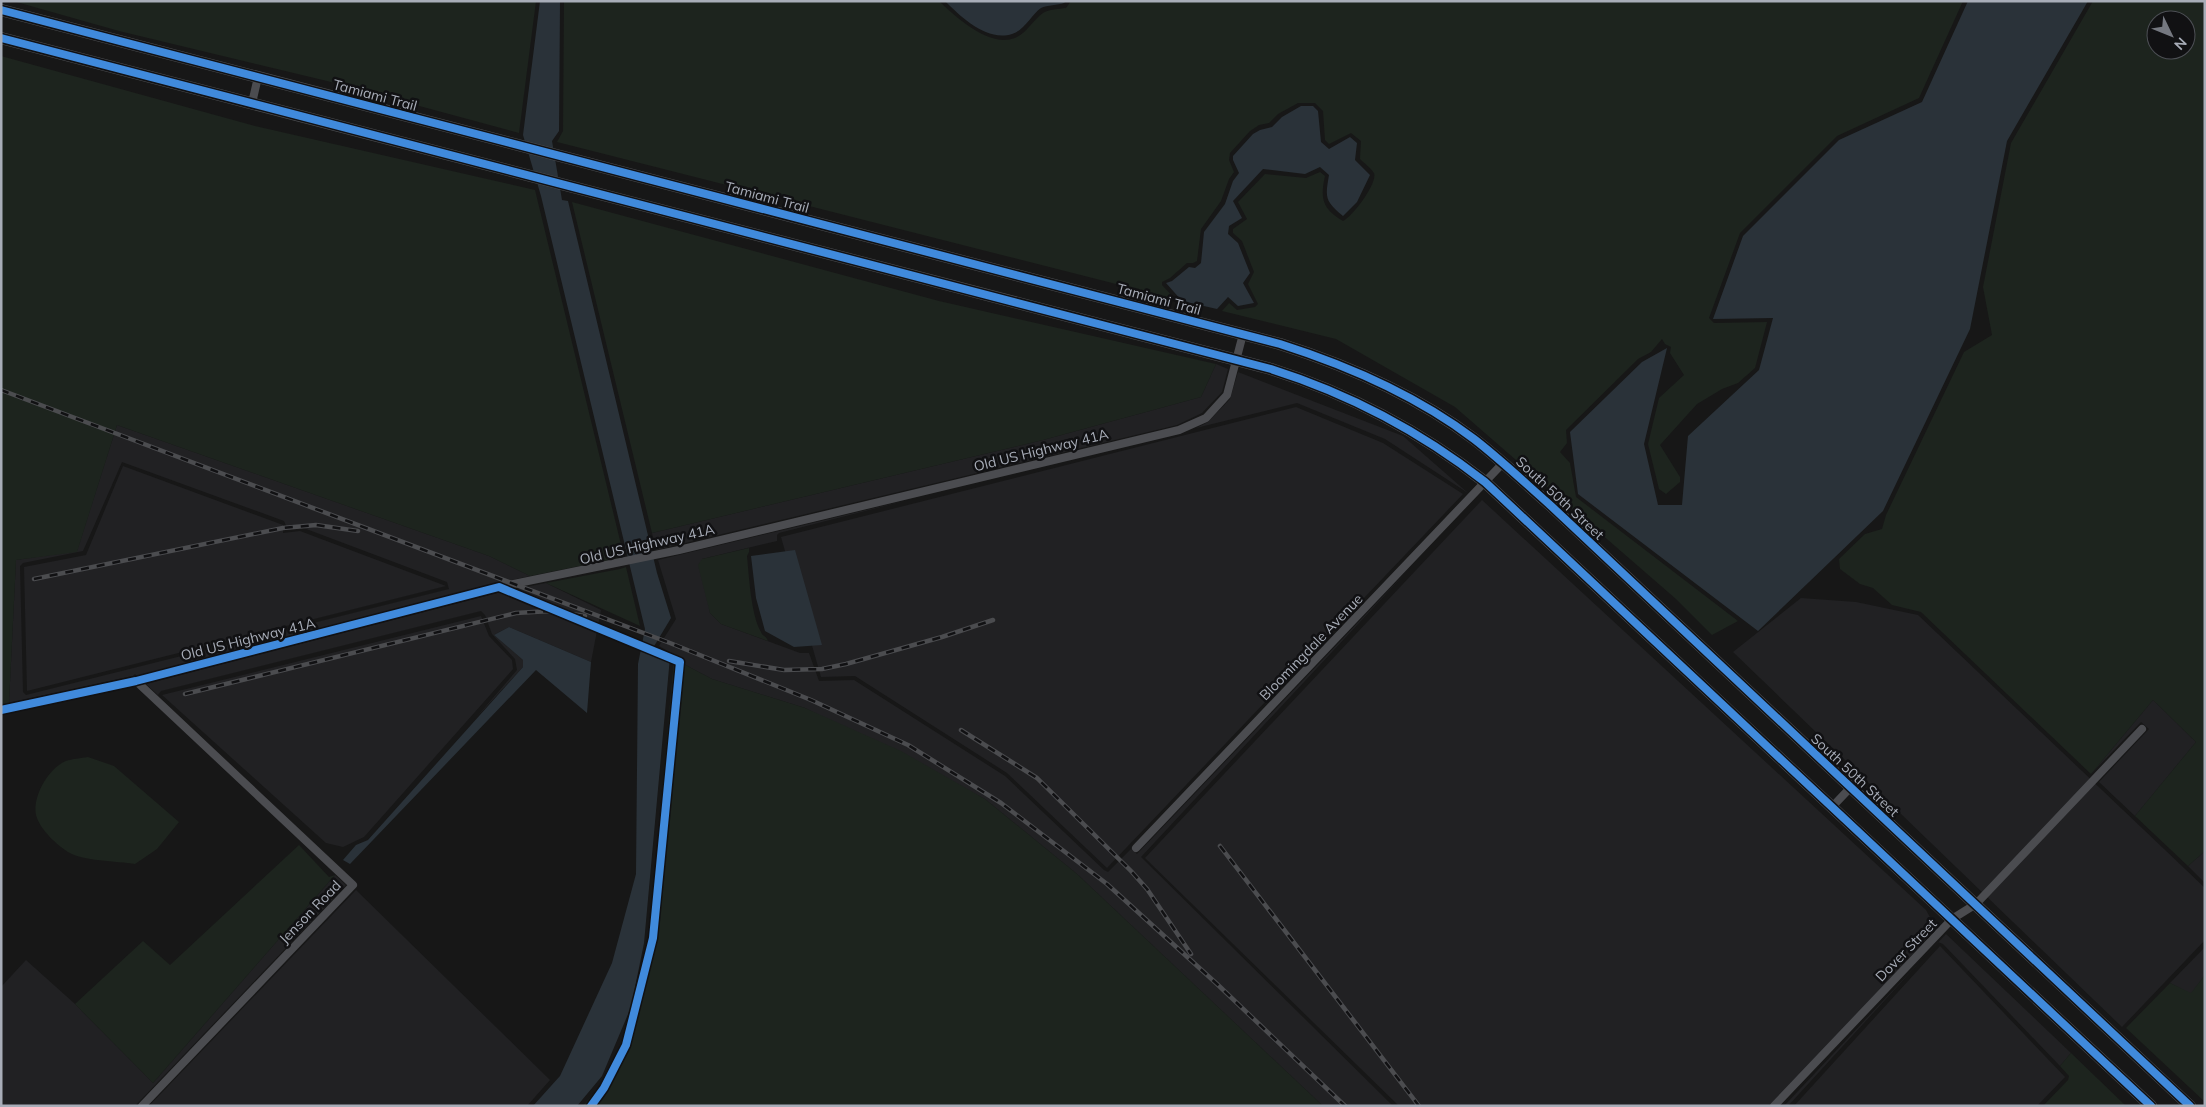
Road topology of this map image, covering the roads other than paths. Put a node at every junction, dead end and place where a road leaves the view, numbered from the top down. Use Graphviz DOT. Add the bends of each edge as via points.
graph roads {
  1 [pos="1,10"];
  2 [pos="1,38"];
  3 [pos="258,77"];
  4 [pos="252,104"];
  5 [pos="1243,334"];
  6 [pos="1236,360"];
  7 [pos="1503,463"];
  8 [pos="1485,482"];
  9 [pos="136,681"];
  10 [pos="1,710"];
  11 [pos="2142,729"];
  12 [pos="1851,788"];
  13 [pos="1832,807"];
  14 [pos="1136,848"];
  15 [pos="1976,904"];
  16 [pos="1952,919"];
  17 [pos="142,1106"];
  18 [pos="1774,1106"];
  19 [pos="2151,1106"];
  20 [pos="2190,1106"];
  1 -- 3 [label="main road, Tamiami Trail"];
  2 -- 4 [label="main road"];
  3 -- 4 [label="street"];
  3 -- 5 [label="main road, Tamiami Trail"];
  4 -- 6 [label="main road"];
  5 -- 6 [label="street, Old US Highway 41A"];
  5 -- 7 [label="main road, Tamiami Trail" via="1348,368 1415,400"];
  6 -- 8 [label="main road" via="1304,379 1366,405 1428,441"];
  6 -- 9 [label="street, Old US Highway 41A" via="1227,395 1206,418 1179,430 658,555 499,588"];
  7 -- 8 [label="street, Bloomingdale Avenue"];
  7 -- 12 [label="main road, South 50th Street"];
  8 -- 13 [label="main road"];
  8 -- 14 [label="street, Bloomingdale Avenue"];
  9 -- 10 [label="street, Old US Highway 41A"];
  9 -- 17 [label="street, Jenson Road" via="353,885"];
  11 -- 15 [label="street, Dover Street"];
  12 -- 13 [label="street"];
  12 -- 15 [label="main road, South 50th Street"];
  13 -- 16 [label="main road"];
  15 -- 16 [label="street, Dover Street"];
  15 -- 20 [label="main road, South 50th Street"];
  16 -- 18 [label="street, Dover Street"];
  16 -- 19 [label="main road"];
}
